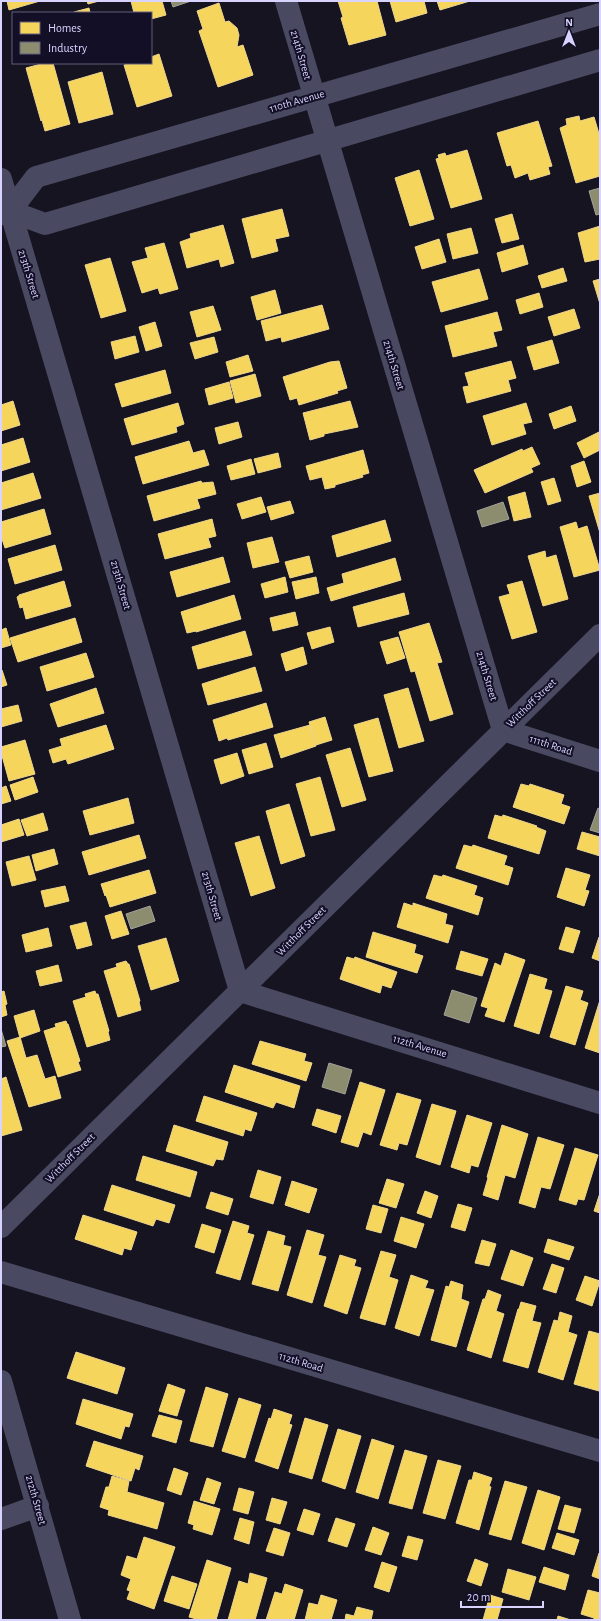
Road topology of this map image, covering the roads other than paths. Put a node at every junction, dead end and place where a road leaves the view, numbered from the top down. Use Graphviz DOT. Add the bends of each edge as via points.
graph roads {
  1 [pos="286,1"];
  2 [pos="600,14"];
  3 [pos="600,60"];
  4 [pos="314,96"];
  5 [pos="327,141"];
  6 [pos="1,179"];
  7 [pos="6,212"];
  8 [pos="600,635"];
  9 [pos="503,730"];
  10 [pos="600,761"];
  11 [pos="240,990"];
  12 [pos="600,1102"];
  13 [pos="1,1227"];
  14 [pos="1,1272"];
  15 [pos="1,1381"];
  16 [pos="600,1451"];
  17 [pos="38,1506"];
  18 [pos="1,1519"];
  19 [pos="70,1620"];
  1 -- 4 [label="street, 214th Street"];
  2 -- 4 [label="street, 110th Avenue"];
  3 -- 5 [label="street"];
  4 -- 5 [label="street, 214th Street"];
  4 -- 7 [label="street, 110th Avenue" via="36,177"];
  5 -- 7 [label="street" via="44,224"];
  5 -- 9 [label="street, 214th Street"];
  6 -- 7 [label="street, 213th Street"];
  7 -- 11 [label="street, 213th Street"];
  8 -- 9 [label="street, Witthoff Street"];
  9 -- 10 [label="street, 111th Road"];
  9 -- 11 [label="street, Witthoff Street"];
  11 -- 12 [label="street, 112th Avenue"];
  11 -- 13 [label="street, Witthoff Street"];
  14 -- 16 [label="street, 112th Road"];
  15 -- 17 [label="street, 212th Street"];
  17 -- 18 [label="street"];
  17 -- 19 [label="street, 212th Street"];
}
